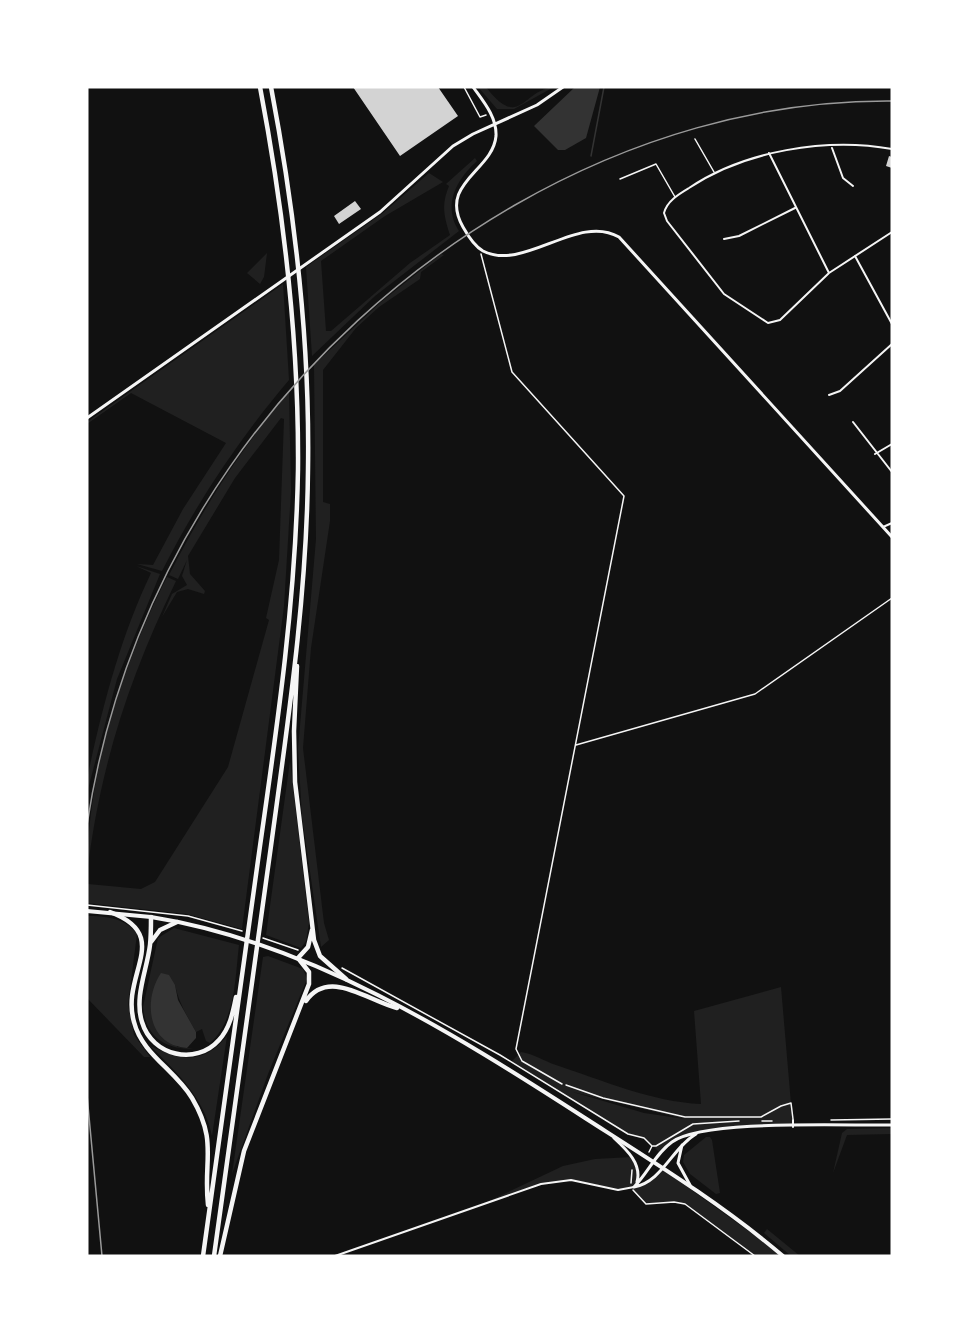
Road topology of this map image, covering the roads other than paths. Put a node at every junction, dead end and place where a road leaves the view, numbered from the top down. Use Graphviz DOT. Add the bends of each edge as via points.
graph roads {
  1 [pos="260,87"];
  2 [pos="271,87"];
  3 [pos="473,87"];
  4 [pos="563,87"];
  5 [pos="495,124"];
  6 [pos="695,139"];
  7 [pos="832,147"];
  8 [pos="892,148"];
  9 [pos="770,153"];
  10 [pos="714,172"];
  11 [pos="621,179"];
  12 [pos="853,186"];
  13 [pos="675,197"];
  14 [pos="795,208"];
  15 [pos="892,232"];
  16 [pos="724,239"];
  17 [pos="855,256"];
  18 [pos="830,273"];
  19 [pos="892,324"];
  20 [pos="892,344"];
  21 [pos="830,395"];
  22 [pos="87,418"];
  23 [pos="853,422"];
  24 [pos="892,444"];
  25 [pos="876,454"];
  26 [pos="892,472"];
  27 [pos="892,523"];
  28 [pos="883,527"];
  29 [pos="892,537"];
  30 [pos="296,652"];
  31 [pos="88,911"];
  32 [pos="110,912"];
  33 [pos="151,917"];
  34 [pos="177,922"];
  35 [pos="312,930"];
  36 [pos="143,944"];
  37 [pos="150,945"];
  38 [pos="298,958"];
  39 [pos="243,968"];
  40 [pos="346,980"];
  41 [pos="397,1008"];
  42 [pos="298,1014"];
  43 [pos="566,1085"];
  44 [pos="793,1120"];
  45 [pos="892,1125"];
  46 [pos="793,1127"];
  47 [pos="700,1131"];
  48 [pos="608,1133"];
  49 [pos="683,1142"];
  50 [pos="653,1163"];
  51 [pos="661,1168"];
  52 [pos="633,1188"];
  53 [pos="697,1193"];
  54 [pos="209,1212"];
  55 [pos="203,1256"];
  56 [pos="214,1256"];
  57 [pos="220,1256"];
  58 [pos="335,1256"];
  59 [pos="783,1256"];
  1 -- 39 [label="highway" via="279,191 291,294 297,403 296,509 276,728"];
  2 -- 30 [label="highway" via="290,188 306,350 307,510"];
  3 -- 5 [label="street"];
  4 -- 5 [label="street" via="537,105"];
  5 -- 22 [label="street" via="453,146 380,212"];
  5 -- 28 [label="street" via="492,152 466,179 458,204 462,225 482,250 510,255 593,231 608,231 619,237"];
  6 -- 10 [label="lane"];
  7 -- 8 [label="street"];
  7 -- 9 [label="street"];
  7 -- 12 [label="street" via="843,178"];
  9 -- 10 [label="street"];
  9 -- 14 [label="street"];
  10 -- 13 [label="street"];
  11 -- 13 [label="lane" via="656,164"];
  13 -- 18 [label="street" via="665,208 667,221 724,294 760,320 771,323 784,317"];
  14 -- 16 [label="street" via="739,236"];
  14 -- 18 [label="street"];
  15 -- 17 [label="street"];
  17 -- 18 [label="street"];
  17 -- 19 [label="street"];
  20 -- 21 [label="street" via="840,391"];
  23 -- 25 [label="street"];
  24 -- 25 [label="street"];
  25 -- 26 [label="street"];
  27 -- 28 [label="street"];
  28 -- 29 [label="street"];
  30 -- 35 [label="highway" via="294,771"];
  30 -- 56 [label="highway"];
  31 -- 32 [label="main road"];
  32 -- 33 [label="main road"];
  32 -- 36 [label="highway" via="134,923"];
  33 -- 34 [label="main road"];
  33 -- 36 [label="highway"];
  33 -- 37 [label="highway"];
  34 -- 37 [label="highway" via="160,930"];
  34 -- 38 [label="main road" via="225,933"];
  35 -- 38 [label="highway"];
  35 -- 40 [label="highway" via="318,953"];
  36 -- 54 [label="highway" via="132,997 134,1022 145,1046 184,1086 203,1120 210,1154"];
  37 -- 39 [label="highway" via="141,993 141,1019 154,1043 177,1054 203,1051 222,1036"];
  38 -- 40 [label="main road"];
  38 -- 42 [label="highway" via="310,976"];
  39 -- 54 [label="highway"];
  40 -- 41 [label="main road"];
  41 -- 42 [label="highway" via="332,985 314,991"];
  41 -- 48 [label="main road" via="502,1066"];
  42 -- 57 [label="highway" via="244,1151"];
  43 -- 44 [label="lane" via="685,1117 759,1117 791,1103"];
  44 -- 46 [label="street"];
  45 -- 46 [label="street"];
  46 -- 47 [label="street"];
  47 -- 49 [label="street"];
  47 -- 50 [label="street" via="674,1141"];
  48 -- 50 [label="main road"];
  48 -- 52 [label="street" via="636,1163 639,1176"];
  49 -- 51 [label="street"];
  49 -- 53 [label="street" via="678,1154 680,1169"];
  50 -- 51 [label="main road"];
  50 -- 52 [label="street"];
  51 -- 52 [label="street" via="649,1182"];
  51 -- 53 [label="main road"];
  52 -- 58 [label="street" via="615,1190 571,1180 537,1185"];
  53 -- 59 [label="main road"];
  54 -- 55 [label="highway"];
}
